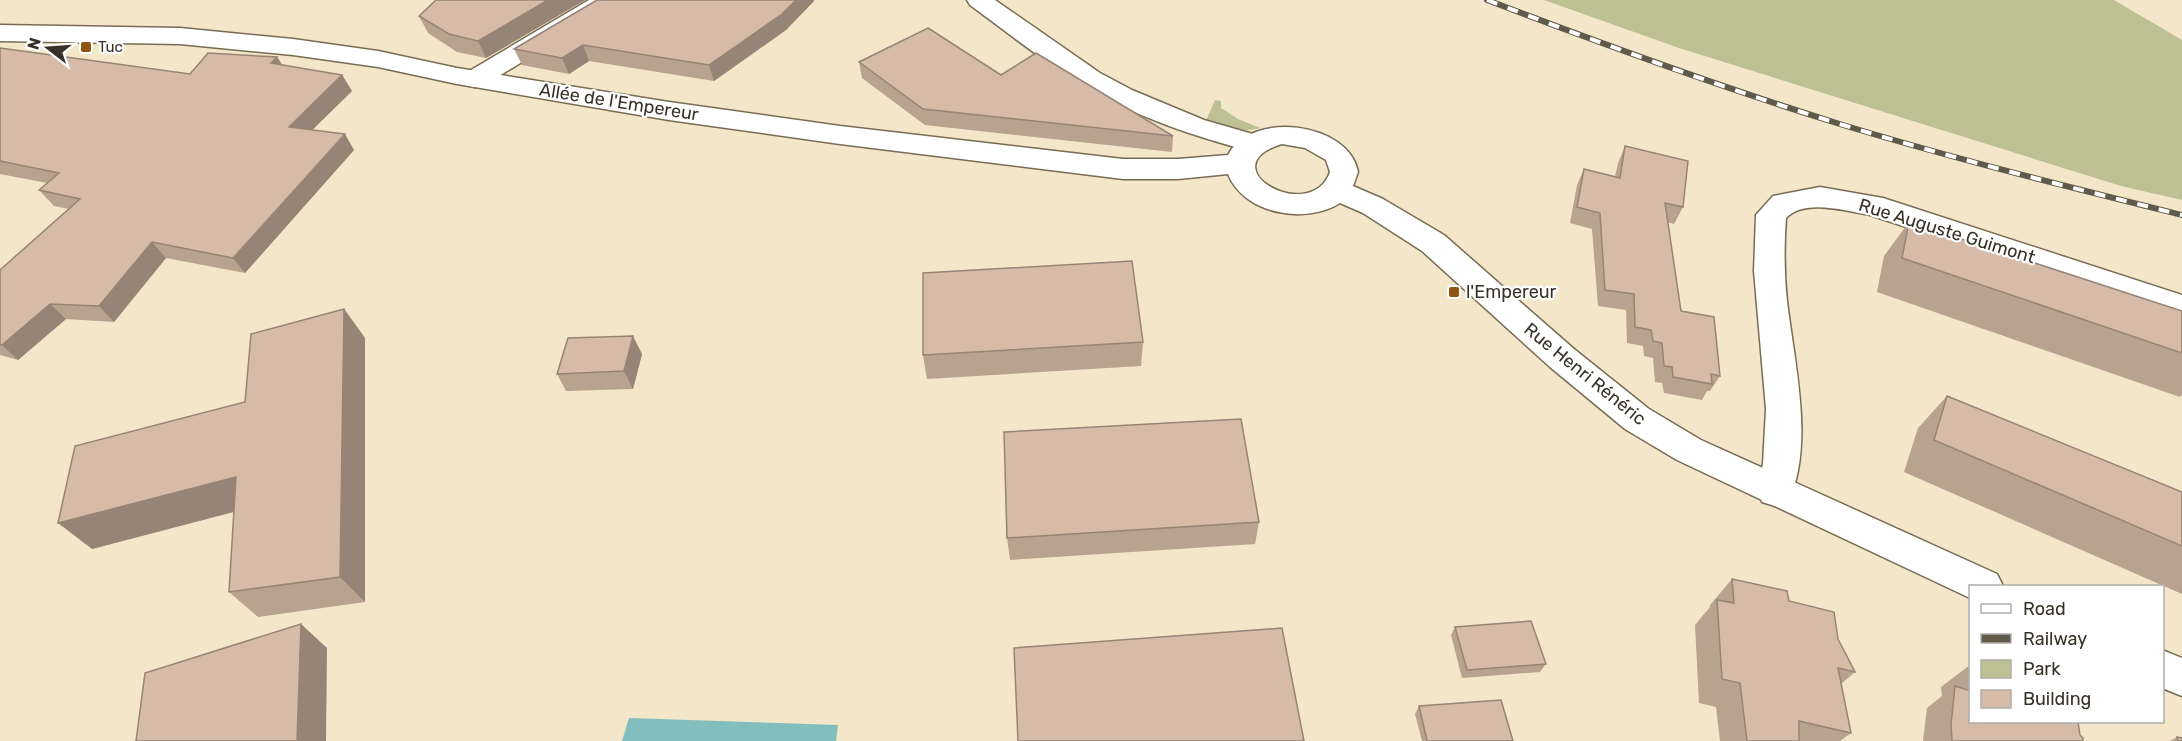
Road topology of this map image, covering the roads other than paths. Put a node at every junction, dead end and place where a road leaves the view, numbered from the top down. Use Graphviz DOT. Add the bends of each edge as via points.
graph roads {
  1 [pos="606,0"];
  2 [pos="979,0"];
  3 [pos="0,33"];
  4 [pos="475,79"];
  5 [pos="1246,154"];
  6 [pos="1337,190"];
  7 [pos="2182,307"];
  8 [pos="1775,491"];
  9 [pos="1982,585"];
  10 [pos="2164,668"];
  11 [pos="2182,677"];
  1 -- 4 [label="street"];
  2 -- 5 [label="street" via="1091,79"];
  3 -- 4 [label="street, Allée de l'Empereur" via="226,40 378,59"];
  4 -- 5 [label="street, Allée de l'Empereur" via="794,129 1123,169 1178,169"];
  5 -- 6 [label="street" via="1241,176 1261,196 1276,202 1311,203"];
  5 -- 6 [label="street" via="1266,137 1314,140 1338,157 1343,179"];
  6 -- 8 [label="street, Rue Henri Rénéric" via="1373,206 1432,243 1637,419 1689,450"];
  7 -- 8 [label="street, Rue Auguste Guimont" via="1874,205 1820,197 1783,203 1771,215 1770,226 1769,270 1783,415 1782,466"];
  8 -- 9 [label="street, Rue Henri Rénéric"];
  10 -- 11 [label="street"];
}
